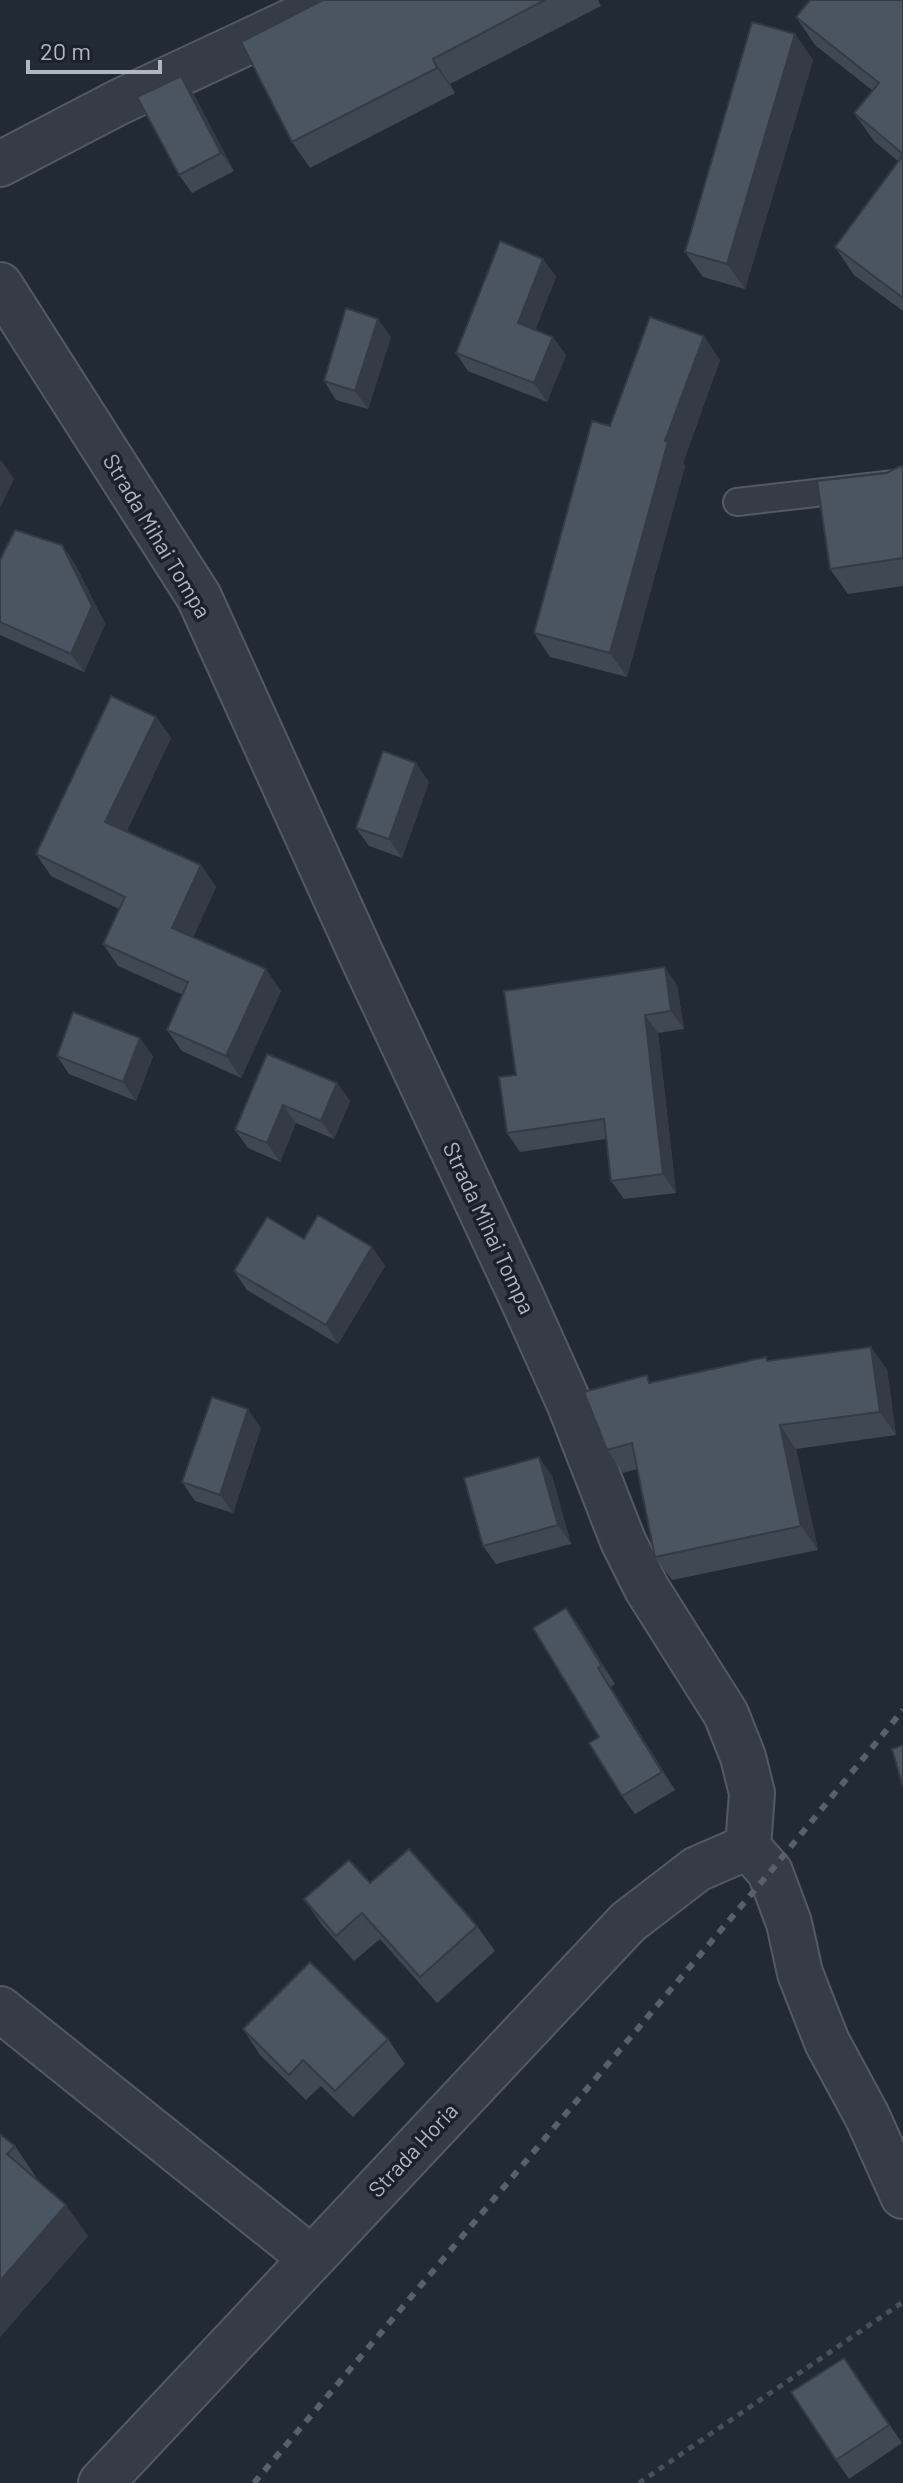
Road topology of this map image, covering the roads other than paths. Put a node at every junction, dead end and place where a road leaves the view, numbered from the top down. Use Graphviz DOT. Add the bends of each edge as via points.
graph roads {
  1 [pos="337,0"];
  2 [pos="0,164"];
  3 [pos="0,285"];
  4 [pos="903,483"];
  5 [pos="737,502"];
  6 [pos="748,1847"];
  7 [pos="0,2009"];
  8 [pos="903,2196"];
  9 [pos="311,2258"];
  10 [pos="101,2483"];
  1 -- 2 [label="street"];
  3 -- 6 [label="street, Strada Mihai Tompa" via="199,597 570,1405 623,1541 726,1714 752,1793"];
  4 -- 5 [label="lane"];
  6 -- 8 [label="street" via="770,1872 827,2042"];
  6 -- 9 [label="street, Strada Horia" via="697,1869 628,1922"];
  7 -- 9 [label="street"];
  9 -- 10 [label="street, Strada Horia"];
}
